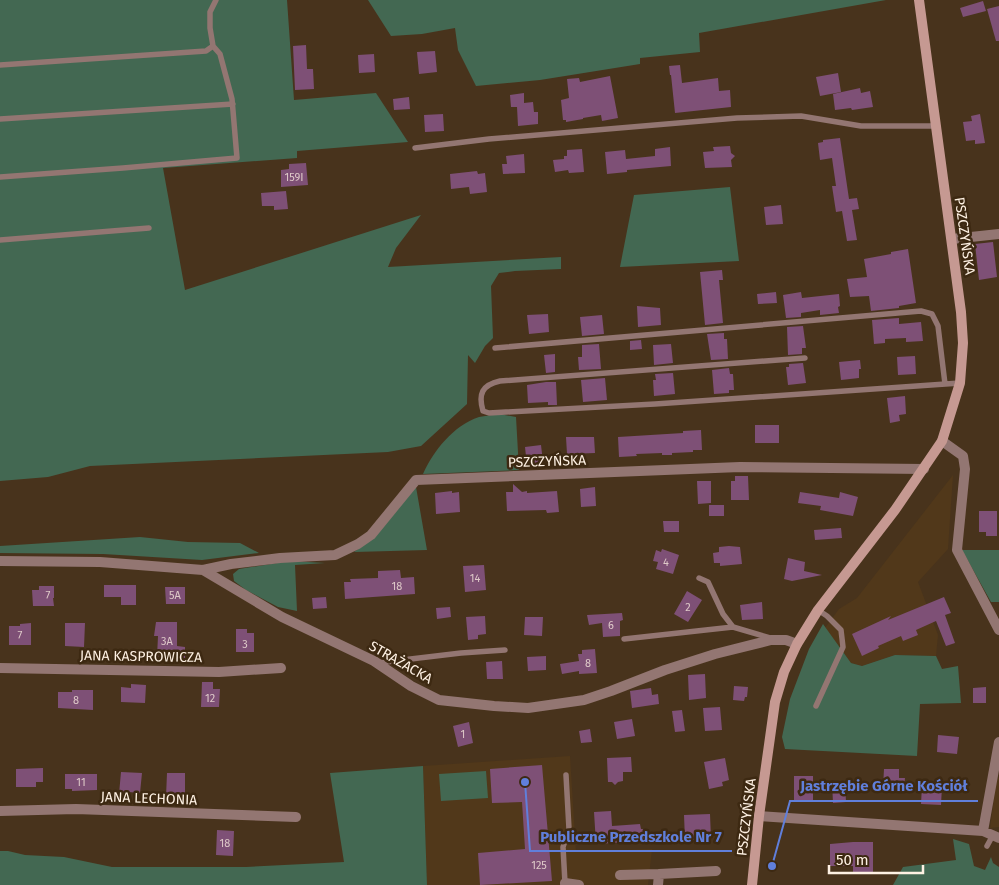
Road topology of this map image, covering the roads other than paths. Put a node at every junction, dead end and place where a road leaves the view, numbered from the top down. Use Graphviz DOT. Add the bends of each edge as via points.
graph roads {
  1 [pos="216,0"];
  2 [pos="919,0"];
  3 [pos="213,46"];
  4 [pos="0,65"];
  5 [pos="233,104"];
  6 [pos="0,119"];
  7 [pos="936,126"];
  8 [pos="415,148"];
  9 [pos="0,177"];
  10 [pos="149,228"];
  11 [pos="999,234"];
  12 [pos="952,239"];
  13 [pos="0,240"];
  14 [pos="495,348"];
  15 [pos="805,358"];
  16 [pos="960,383"];
  17 [pos="945,384"];
  18 [pos="942,441"];
  19 [pos="924,469"];
  20 [pos="0,560"];
  21 [pos="203,570"];
  22 [pos="699,578"];
  23 [pos="818,610"];
  24 [pos="733,627"];
  25 [pos="999,630"];
  26 [pos="624,639"];
  27 [pos="786,642"];
  28 [pos="505,650"];
  29 [pos="377,663"];
  30 [pos="0,668"];
  31 [pos="281,668"];
  32 [pos="816,706"];
  33 [pos="999,742"];
  34 [pos="566,775"];
  35 [pos="0,811"];
  36 [pos="759,816"];
  37 [pos="296,817"];
  38 [pos="992,835"];
  39 [pos="987,846"];
  40 [pos="716,872"];
  41 [pos="659,874"];
  42 [pos="620,875"];
  43 [pos="563,884"];
  44 [pos="579,885"];
  45 [pos="658,885"];
  46 [pos="752,885"];
  1 -- 3 [label="lane" via="210,12"];
  2 -- 7 [label="street, PSZCZYŃSKA"];
  3 -- 4 [label="lane" via="206,51"];
  3 -- 5 [label="lane" via="220,54"];
  5 -- 6 [label="lane"];
  5 -- 9 [label="lane" via="237,158"];
  7 -- 8 [label="lane" via="860,126 801,116 737,118"];
  7 -- 12 [label="street, PSZCZYŃSKA"];
  10 -- 13 [label="lane"];
  11 -- 12 [label="street"];
  12 -- 16 [label="street, PSZCZYŃSKA" via="962,312"];
  14 -- 17 [label="lane" via="921,311 932,314 938,326"];
  15 -- 17 [label="lane" via="500,381 485,387 480,401 483,411 489,413"];
  16 -- 17 [label="lane"];
  16 -- 18 [label="street, PSZCZYŃSKA"];
  18 -- 19 [label="street, PSZCZYŃSKA"];
  18 -- 25 [label="street" via="963,456 965,469 957,550"];
  19 -- 21 [label="street, PSZCZYŃSKA" via="740,467 416,480 371,535 335,555 280,558"];
  19 -- 23 [label="street, PSZCZYŃSKA"];
  20 -- 21 [label="street, STRAŻACKA" via="100,562"];
  21 -- 29 [label="street, STRAŻACKA" via="282,617"];
  22 -- 24 [label="lane" via="708,582"];
  23 -- 27 [label="street, PSZCZYŃSKA"];
  23 -- 32 [label="lane" via="841,630 843,647"];
  24 -- 26 [label="lane"];
  24 -- 27 [label="lane"];
  27 -- 29 [label="street, STRAŻACKA" via="715,654 584,700 528,708 439,700"];
  27 -- 36 [label="street, PSZCZYŃSKA" via="784,672 775,702"];
  28 -- 29 [label="lane"];
  30 -- 31 [label="street, JANA KASPROWICZA" via="219,672"];
  33 -- 38 [label="street"];
  34 -- 43 [label="lane" via="569,829 563,847"];
  35 -- 37 [label="street, JANA LECHONIA" via="76,810"];
  36 -- 38 [label="street"];
  36 -- 46 [label="street, PSZCZYŃSKA"];
  38 -- 39 [label="lane"];
  40 -- 41 [label="street"];
  41 -- 42 [label="street"];
  41 -- 45 [label="street"];
  43 -- 44 [label="street"];
}
